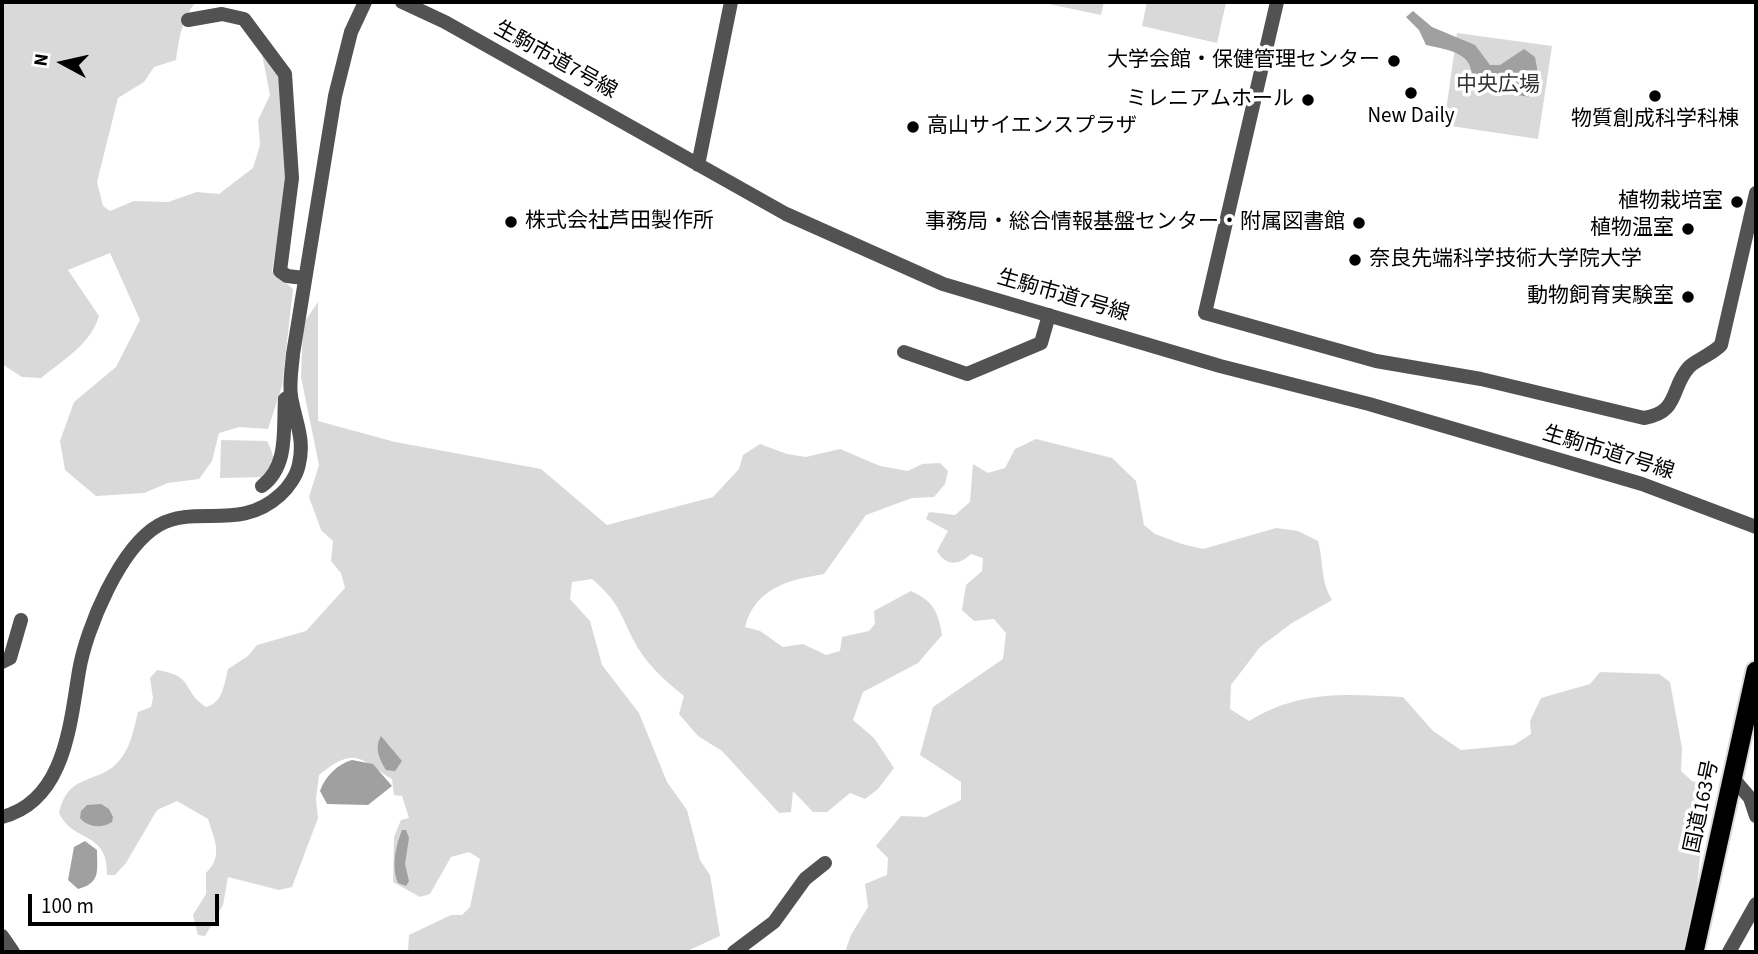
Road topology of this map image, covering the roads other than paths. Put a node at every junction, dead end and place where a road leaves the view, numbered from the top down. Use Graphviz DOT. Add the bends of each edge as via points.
graph roads {
  1 [pos="365,2"];
  2 [pos="402,2"];
  3 [pos="731,2"];
  4 [pos="1277,2"];
  5 [pos="188,20"];
  6 [pos="698,165"];
  7 [pos="1756,193"];
  8 [pos="304,278"];
  9 [pos="1049,315"];
  10 [pos="904,352"];
  11 [pos="291,395"];
  12 [pos="262,486"];
  13 [pos="1756,527"];
  14 [pos="21,620"];
  15 [pos="2,662"];
  16 [pos="1756,671"];
  17 [pos="1732,777"];
  18 [pos="1756,816"];
  19 [pos="2,817"];
  20 [pos="825,863"];
  21 [pos="1756,904"];
  22 [pos="2,936"];
  23 [pos="13,952"];
  24 [pos="734,952"];
  25 [pos="1694,952"];
  26 [pos="1728,952"];
  1 -- 8 [label="street" via="351,32 335,96"];
  2 -- 6 [label="street, 生駒市道7号線"];
  3 -- 6 [label="street"];
  4 -- 7 [label="street" via="1205,313 1376,361 1481,379 1644,418 1668,409 1690,366 1721,345"];
  5 -- 8 [label="street" via="222,14 244,19 285,74 292,178 280,271"];
  6 -- 9 [label="street, 生駒市道7号線" via="786,214 900,267"];
  8 -- 11 [label="street"];
  9 -- 10 [label="street" via="1041,343 967,374"];
  9 -- 13 [label="street, 生駒市道7号線" via="1642,484"];
  11 -- 12 [label="street" via="285,399 278,469"];
  11 -- 19 [label="street" via="303,437 299,466 288,488 270,505 254,511 169,520 145,535 91,623 72,726 53,774 30,804"];
  14 -- 15 [label="street" via="10,658"];
  16 -- 17 [label="highway, 国道163号"];
  17 -- 18 [label="street" via="1750,798"];
  17 -- 25 [label="highway, 国道163号"];
  20 -- 24 [label="street" via="805,879 774,922"];
  21 -- 26 [label="street"];
  22 -- 23 [label="street"];
}
